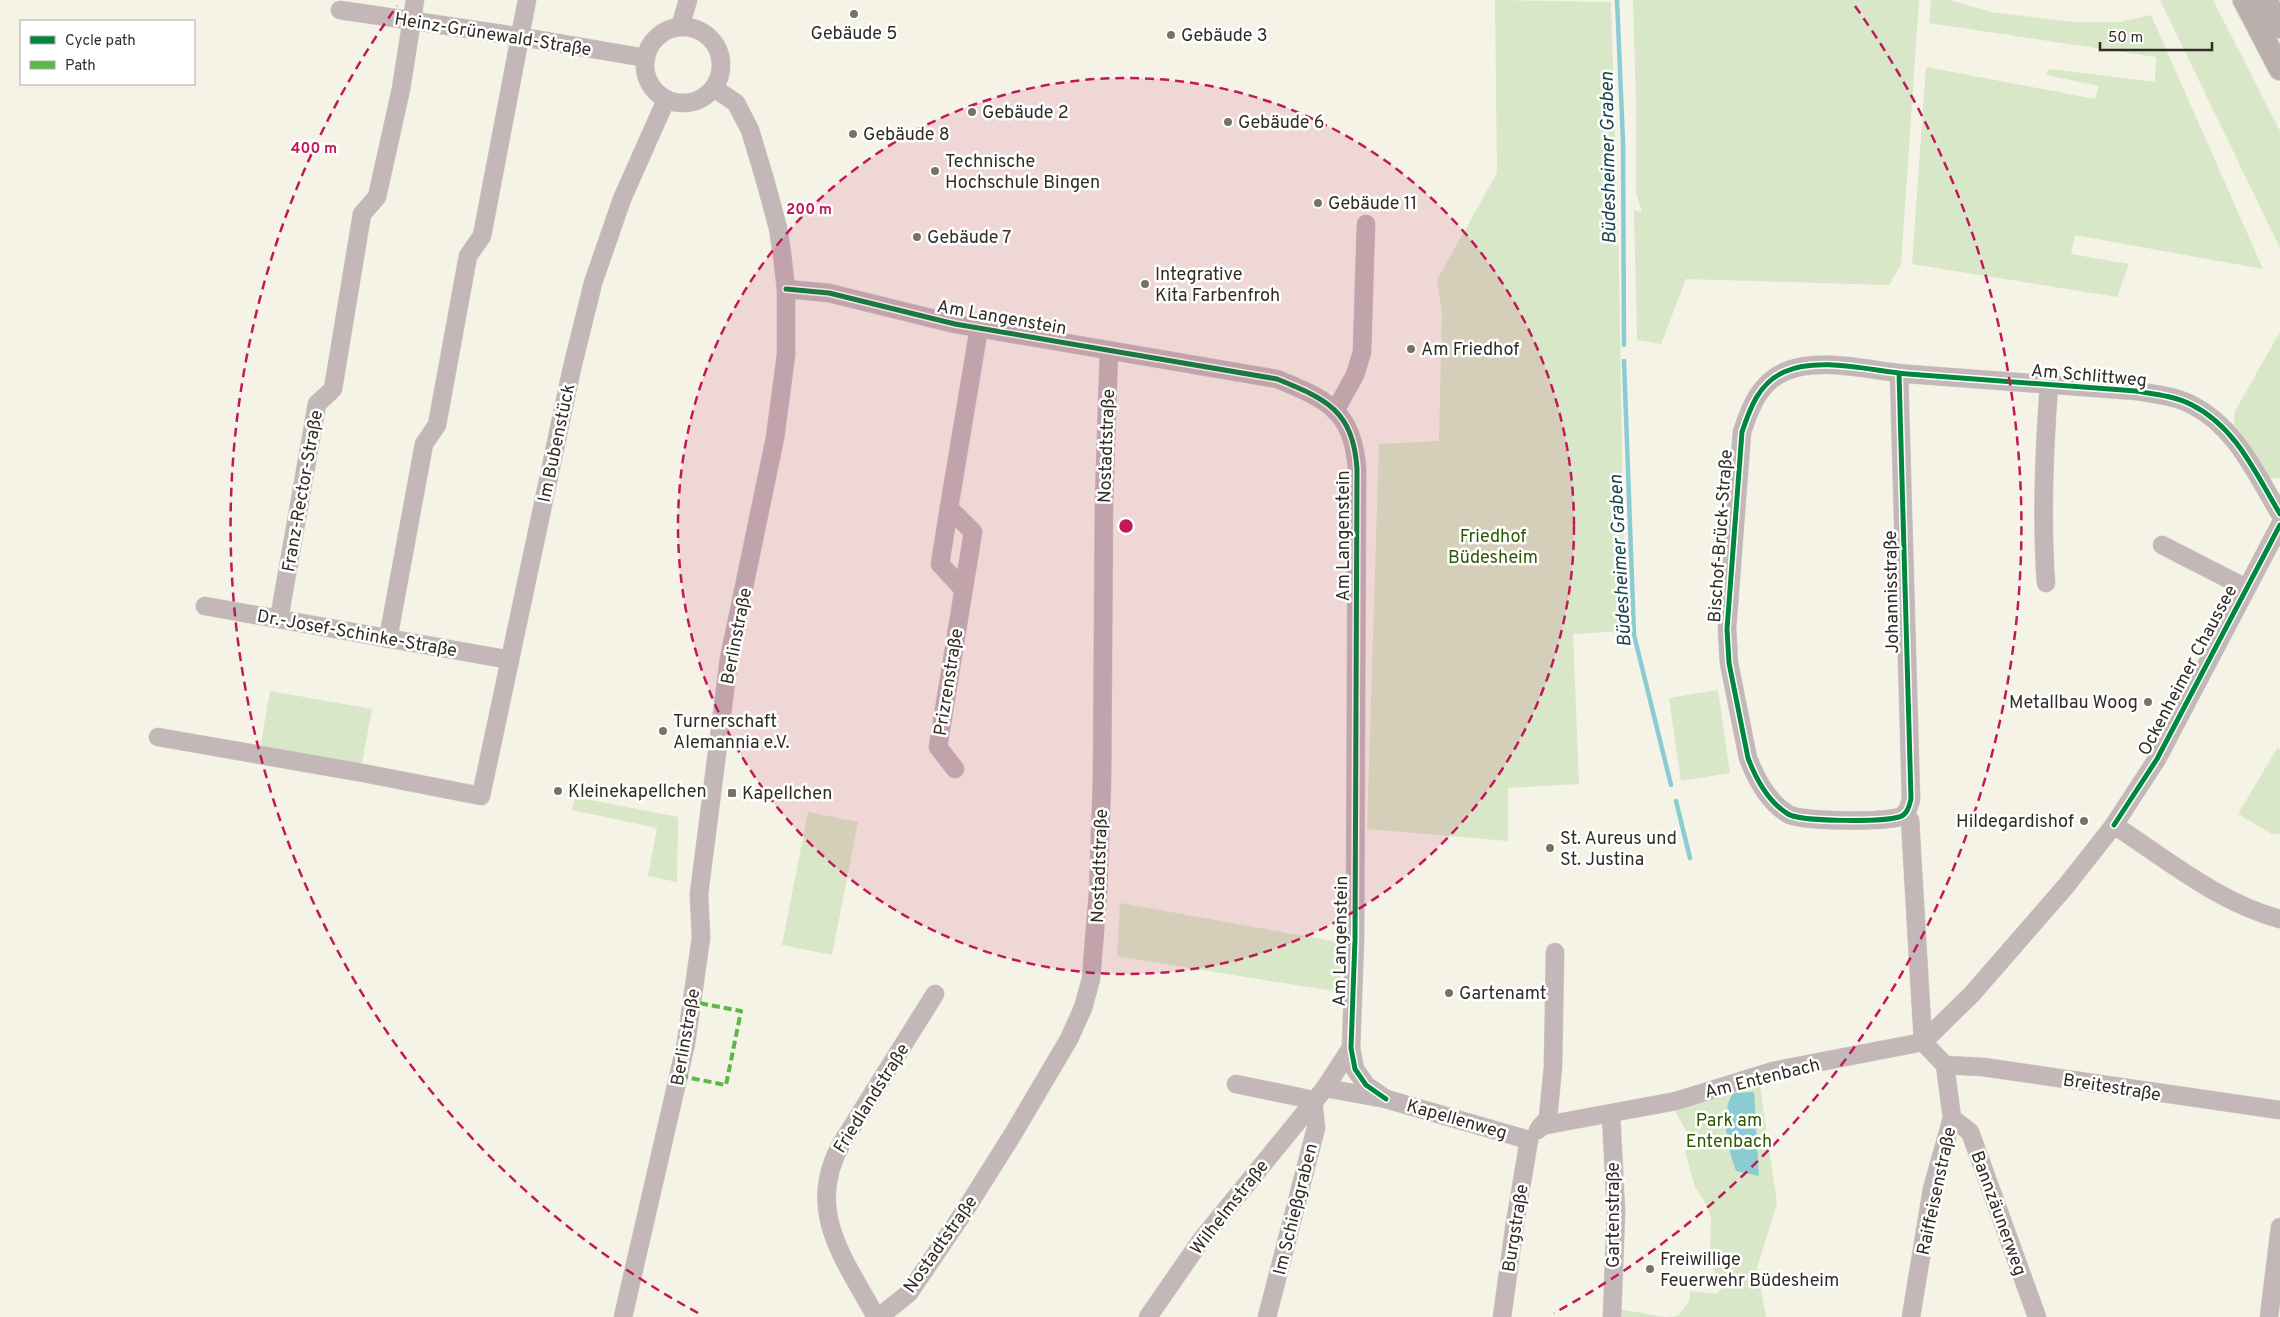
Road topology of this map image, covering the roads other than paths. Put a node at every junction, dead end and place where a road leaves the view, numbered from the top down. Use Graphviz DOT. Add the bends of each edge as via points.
graph roads {
  1 [pos="415,0"];
  2 [pos="528,0"];
  3 [pos="688,0"];
  4 [pos="2244,0"];
  5 [pos="2266,0"];
  6 [pos="340,10"];
  7 [pos="413,21"];
  8 [pos="680,27"];
  9 [pos="2280,27"];
  10 [pos="522,37"];
  11 [pos="646,58"];
  12 [pos="2280,69"];
  13 [pos="714,88"];
  14 [pos="666,100"];
  15 [pos="1366,224"];
  16 [pos="786,289"];
  17 [pos="979,328"];
  18 [pos="1109,350"];
  19 [pos="1899,373"];
  20 [pos="2049,386"];
  21 [pos="1335,411"];
  22 [pos="948,508"];
  23 [pos="2280,514"];
  24 [pos="2280,525"];
  25 [pos="2162,545"];
  26 [pos="2046,583"];
  27 [pos="2246,588"];
  28 [pos="963,589"];
  29 [pos="205,606"];
  30 [pos="279,619"];
  31 [pos="388,639"];
  32 [pos="510,660"];
  33 [pos="158,737"];
  34 [pos="955,769"];
  35 [pos="1909,815"];
  36 [pos="2114,825"];
  37 [pos="2280,920"];
  38 [pos="1554,952"];
  39 [pos="935,994"];
  40 [pos="1924,1042"];
  41 [pos="1351,1048"];
  42 [pos="1945,1066"];
  43 [pos="1236,1084"];
  44 [pos="1319,1094"];
  45 [pos="1386,1099"];
  46 [pos="2280,1110"];
  47 [pos="1611,1114"];
  48 [pos="1952,1118"];
  49 [pos="1541,1126"];
  50 [pos="1530,1140"];
  51 [pos="2280,1227"];
  52 [pos="2276,1289"];
  53 [pos="623,1317"];
  54 [pos="878,1317"];
  55 [pos="1148,1317"];
  56 [pos="1267,1317"];
  57 [pos="1502,1317"];
  58 [pos="1612,1317"];
  59 [pos="1911,1317"];
  60 [pos="2037,1317"];
  61 [pos="2269,1317"];
  1 -- 7 [label="street, Franz-Rector-Straße"];
  2 -- 10 [label="street"];
  3 -- 8 [label="street"];
  4 -- 12 [label="main road"];
  5 -- 9 [label="main road"];
  6 -- 7 [label="street, Heinz-Grünewald-Straße"];
  7 -- 10 [label="street, Heinz-Grünewald-Straße"];
  7 -- 30 [label="street, Franz-Rector-Straße" via="377,197 362,214 333,389 317,404"];
  8 -- 11 [label="street" via="658,37"];
  8 -- 13 [label="street" via="702,33 717,50 720,76"];
  10 -- 11 [label="street, Heinz-Grünewald-Straße"];
  10 -- 31 [label="street" via="482,236 468,256 437,425 424,444"];
  11 -- 14 [label="street" via="649,82"];
  13 -- 14 [label="street" via="697,101 676,103"];
  13 -- 16 [label="street, Berlinstraße" via="736,103 750,130 778,228"];
  14 -- 32 [label="street, Im Bubenstück" via="622,199 593,283"];
  15 -- 21 [label="street" via="1362,352 1355,376"];
  16 -- 17 [label="street, Am Langenstein" via="829,293"];
  16 -- 53 [label="street, Berlinstraße" via="786,356 775,438 729,660 699,894 700,938 693,1002 680,1076"];
  17 -- 18 [label="street, Am Langenstein"];
  17 -- 22 [label="street"];
  18 -- 21 [label="street, Am Langenstein" via="1277,378 1309,392"];
  18 -- 54 [label="street, Nostadtstraße" via="1104,501 1102,791 1091,979 1083,1008 1069,1038 1003,1150 908,1293"];
  19 -- 20 [label="street, Am Schlittweg"];
  19 -- 35 [label="street, Johannisstraße"];
  19 -- 35 [label="street, Bischof-Brück-Straße" via="1839,366 1805,366 1771,380 1752,403 1742,432 1727,629 1729,663 1748,758 1773,802 1789,815 1810,820"];
  20 -- 23 [label="street, Am Schlittweg" via="2136,391 2192,405 2222,426 2240,445"];
  20 -- 26 [label="street, Am Schlittweg" via="2042,533"];
  21 -- 41 [label="street, Am Langenstein" via="1348,428 1355,446 1357,469 1355,939"];
  22 -- 28 [label="street" via="940,564"];
  22 -- 28 [label="street, Prizrenstraße" via="973,532"];
  24 -- 27 [label="street, Ockenheimer Chaussee"];
  25 -- 27 [label="street, Ockenheimer Chaussee"];
  27 -- 36 [label="street, Ockenheimer Chaussee" via="2156,759"];
  28 -- 34 [label="street, Prizrenstraße" via="938,747"];
  29 -- 30 [label="street, Dr.-Josef-Schinke-Straße"];
  30 -- 31 [label="street, Dr.-Josef-Schinke-Straße"];
  31 -- 32 [label="street, Dr.-Josef-Schinke-Straße"];
  32 -- 33 [label="street, Im Bubenstück" via="481,796"];
  35 -- 40 [label="street, Johannisstraße"];
  36 -- 37 [label="street" via="2215,891"];
  36 -- 40 [label="street, Ockenheimer Chaussee" via="2066,886"];
  38 -- 49 [label="street" via="1553,1067 1548,1118"];
  39 -- 54 [label="street, Friedlandstraße" via="834,1156 829,1174 826,1209 832,1236"];
  40 -- 42 [label="street"];
  40 -- 47 [label="street, Am Entenbach" via="1773,1071 1676,1101"];
  41 -- 44 [label="street, Wilhelmstraße"];
  41 -- 45 [label="street, Am Langenstein" via="1356,1069 1366,1085"];
  42 -- 46 [label="street, Breitestraße" via="1982,1067"];
  42 -- 48 [label="street, Raiffeisenstraße"];
  43 -- 44 [label="street"];
  44 -- 45 [label="street, Kapellenweg"];
  44 -- 55 [label="street, Wilhelmstraße" via="1202,1239"];
  44 -- 56 [label="street, Im Schießgraben" via="1316,1128"];
  45 -- 50 [label="street, Kapellenweg"];
  47 -- 49 [label="street, Am Entenbach"];
  47 -- 58 [label="street, Gartenstraße" via="1616,1212"];
  48 -- 59 [label="street, Raiffeisenstraße" via="1932,1189"];
  48 -- 60 [label="street, Bannzäunerweg" via="1970,1132"];
  49 -- 50 [label="street"];
  50 -- 57 [label="street, Burgstraße"];
  51 -- 52 [label="street"];
  52 -- 61 [label="street"];
}
